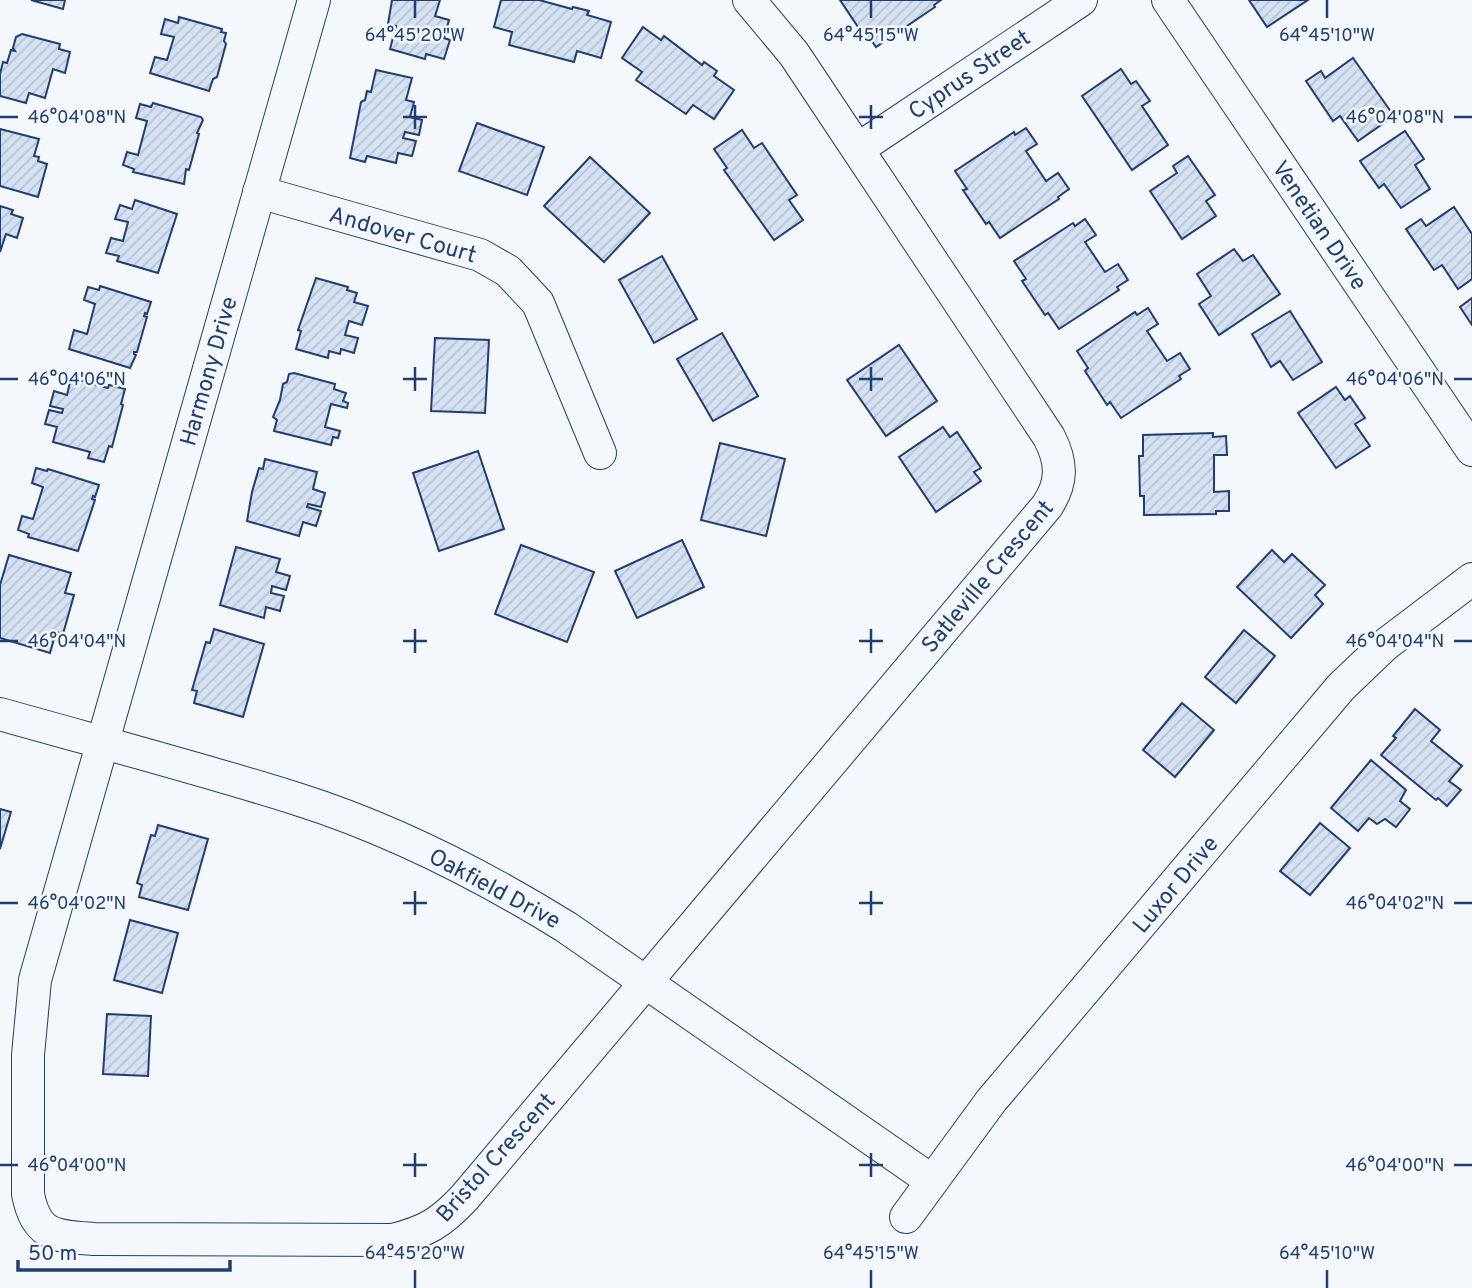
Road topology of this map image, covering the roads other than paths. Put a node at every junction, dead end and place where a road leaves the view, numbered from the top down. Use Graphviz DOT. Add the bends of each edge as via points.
graph roads {
  1 [pos="314,0"];
  2 [pos="749,0"];
  3 [pos="1081,0"];
  4 [pos="1168,0"];
  5 [pos="858,149"];
  6 [pos="259,192"];
  7 [pos="1472,450"];
  8 [pos="600,453"];
  9 [pos="1472,579"];
  10 [pos="0,713"];
  11 [pos="101,743"];
  12 [pos="646,982"];
  13 [pos="932,1181"];
  14 [pos="906,1217"];
  1 -- 6 [label="street, Harmony Drive"];
  2 -- 5 [label="street, Satleville Crescent" via="794,54"];
  3 -- 5 [label="street, Cyprus Street"];
  4 -- 7 [label="street, Venetian Drive"];
  5 -- 12 [label="street, Satleville Crescent" via="1049,437 1058,458 1059,480 1047,506"];
  6 -- 8 [label="street, Andover Court" via="481,255 508,271 544,315"];
  6 -- 11 [label="street, Harmony Drive"];
  9 -- 13 [label="street, Luxor Drive" via="1385,645 1341,687 990,1101"];
  10 -- 11 [label="street, Oakfield Drive"];
  11 -- 12 [label="street, Oakfield Drive" via="299,799 397,838 525,901"];
  11 -- 12 [label="street, Bristol Crescent" via="32,1000 28,1194 40,1226 52,1234 94,1239 393,1240 432,1227 457,1205"];
  12 -- 13 [label="street, Oakfield Drive"];
  13 -- 14 [label="street, Luxor Drive"];
}
